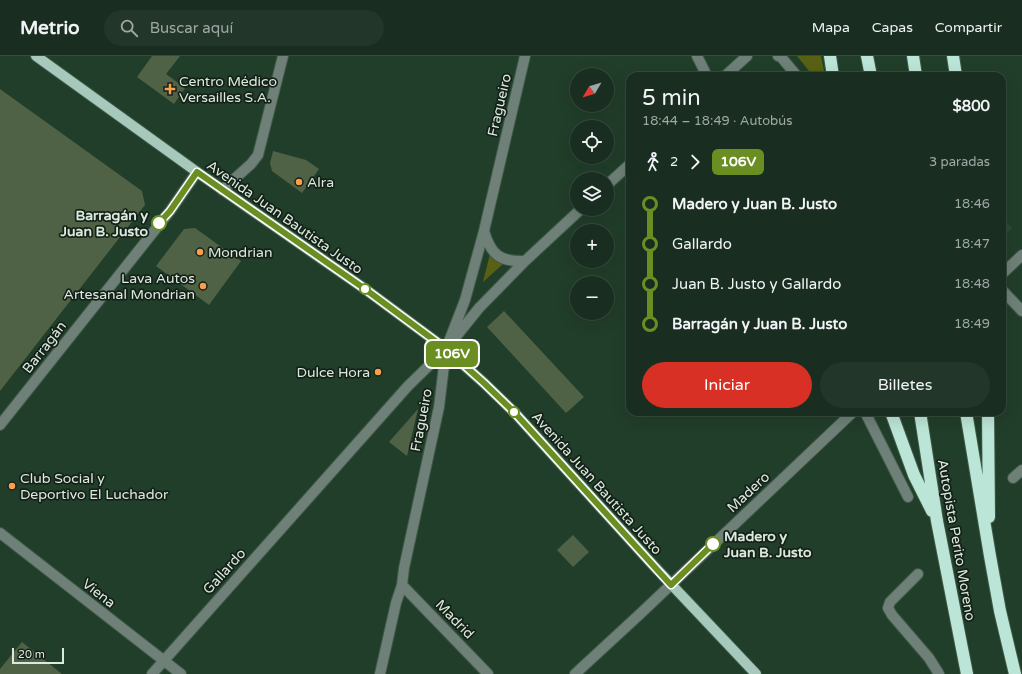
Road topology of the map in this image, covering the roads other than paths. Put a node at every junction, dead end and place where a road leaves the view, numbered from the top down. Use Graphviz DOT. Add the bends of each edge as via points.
graph roads {
  1 [pos="36,56"];
  2 [pos="283,56"];
  3 [pos="525,56"];
  4 [pos="697,56"];
  5 [pos="747,56"];
  6 [pos="778,56"];
  7 [pos="867,56"];
  8 [pos="913,56"];
  9 [pos="954,56"];
  10 [pos="830,59"];
  11 [pos="705,72"];
  12 [pos="729,72"];
  13 [pos="794,72"];
  14 [pos="832,72"];
  15 [pos="870,72"];
  16 [pos="915,72"];
  17 [pos="956,72"];
  18 [pos="626,168"];
  19 [pos="197,172"];
  20 [pos="614,179"];
  21 [pos="222,190"];
  22 [pos="573,216"];
  23 [pos="484,231"];
  24 [pos="1022,255"];
  25 [pos="525,261"];
  26 [pos="1006,270"];
  27 [pos="1006,294"];
  28 [pos="1022,311"];
  29 [pos="446,349"];
  30 [pos="849,416"];
  31 [pos="867,416"];
  32 [pos="892,416"];
  33 [pos="921,416"];
  34 [pos="967,416"];
  35 [pos="988,416"];
  36 [pos="0,425"];
  37 [pos="1022,470"];
  38 [pos="1013,478"];
  39 [pos="908,498"];
  40 [pos="936,521"];
  41 [pos="0,533"];
  42 [pos="990,556"];
  43 [pos="918,574"];
  44 [pos="402,585"];
  45 [pos="671,585"];
  46 [pos="163,660"];
  47 [pos="152,674"];
  48 [pos="181,674"];
  49 [pos="380,674"];
  50 [pos="488,674"];
  51 [pos="574,674"];
  52 [pos="756,674"];
  53 [pos="939,674"];
  54 [pos="967,674"];
  55 [pos="1016,674"];
  1 -- 19 [label="main road, Avenida Juan Bautista Justo"];
  2 -- 21 [label="street" via="258,154 251,164"];
  3 -- 23 [label="street, Fragueiro"];
  4 -- 11 [label="street"];
  5 -- 12 [label="street"];
  6 -- 13 [label="street"];
  7 -- 15 [label="highway"];
  8 -- 16 [label="highway"];
  9 -- 17 [label="highway"];
  10 -- 14 [label="highway"];
  18 -- 20 [label="street"];
  19 -- 21 [label="main road, Avenida Juan Bautista Justo"];
  19 -- 36 [label="street, Barragán" via="170,211"];
  21 -- 29 [label="main road, Avenida Juan Bautista Justo" via="365,289"];
  22 -- 25 [label="street, Gallardo"];
  23 -- 25 [label="street" via="488,245 497,256 510,262"];
  23 -- 29 [label="street, Fragueiro" via="465,300"];
  24 -- 26 [label="street"];
  25 -- 29 [label="street, Gallardo" via="479,308"];
  27 -- 28 [label="street"];
  29 -- 44 [label="street, Fragueiro" via="439,407"];
  29 -- 45 [label="main road, Avenida Juan Bautista Justo" via="514,412"];
  29 -- 46 [label="street, Gallardo" via="408,386"];
  30 -- 45 [label="street, Madero"];
  31 -- 39 [label="street"];
  32 -- 40 [label="highway" via="914,475"];
  33 -- 40 [label="highway, Autopista Perito Moreno"];
  34 -- 42 [label="highway, Autopista Perito Moreno"];
  35 -- 42 [label="highway"];
  37 -- 38 [label="street"];
  40 -- 54 [label="highway, Autopista Perito Moreno"];
  41 -- 46 [label="street, Viena"];
  42 -- 55 [label="highway, Autopista Perito Moreno" via="1000,611"];
  43 -- 53 [label="street" via="890,602 888,608"];
  44 -- 49 [label="street, Fragueiro"];
  44 -- 50 [label="street, Madrid"];
  45 -- 51 [label="street, Madero"];
  45 -- 52 [label="main road, Avenida Juan Bautista Justo"];
  46 -- 47 [label="street, Gallardo"];
  46 -- 48 [label="street, Viena"];
}
